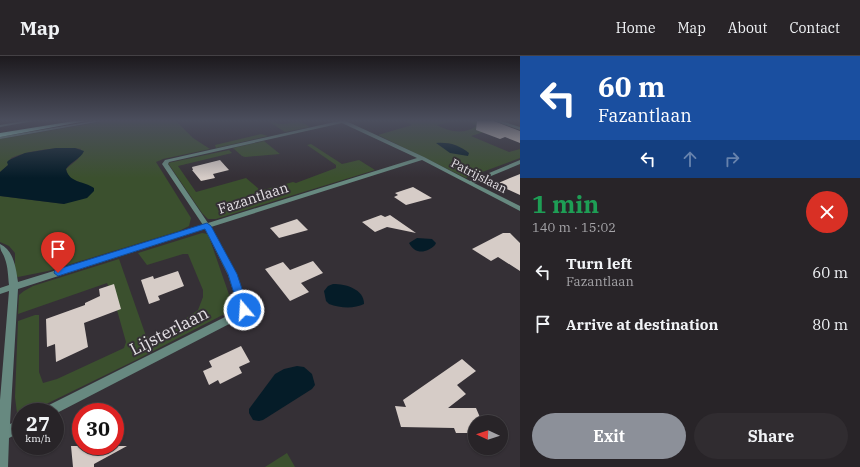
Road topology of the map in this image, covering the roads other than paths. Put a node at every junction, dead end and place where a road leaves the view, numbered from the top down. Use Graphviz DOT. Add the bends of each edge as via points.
graph roads {
  1 [pos="259,140"];
  2 [pos="384,140"];
  3 [pos="422,158"];
  4 [pos="520,162"];
  5 [pos="469,183"];
  6 [pos="520,209"];
  7 [pos="207,226"];
  8 [pos="0,247"];
  9 [pos="14,287"];
  10 [pos="0,291"];
  11 [pos="64,403"];
  12 [pos="12,430"];
  13 [pos="4,434"];
  14 [pos="1,467"];
  1 -- 7 [label="street" via="167,161 166,164"];
  2 -- 3 [label="street, Patrijslaan"];
  3 -- 5 [label="street, Patrijslaan"];
  3 -- 7 [label="street, Fazantlaan"];
  4 -- 5 [label="street"];
  5 -- 6 [label="street, Patrijslaan"];
  7 -- 9 [label="street, Fazantlaan"];
  7 -- 11 [label="street, Lijsterlaan" via="232,274 244,310"];
  8 -- 9 [label="street" via="4,249 9,260"];
  9 -- 10 [label="street, Fazantlaan"];
  9 -- 13 [label="street"];
  12 -- 13 [label="street"];
  13 -- 14 [label="street"];
}
